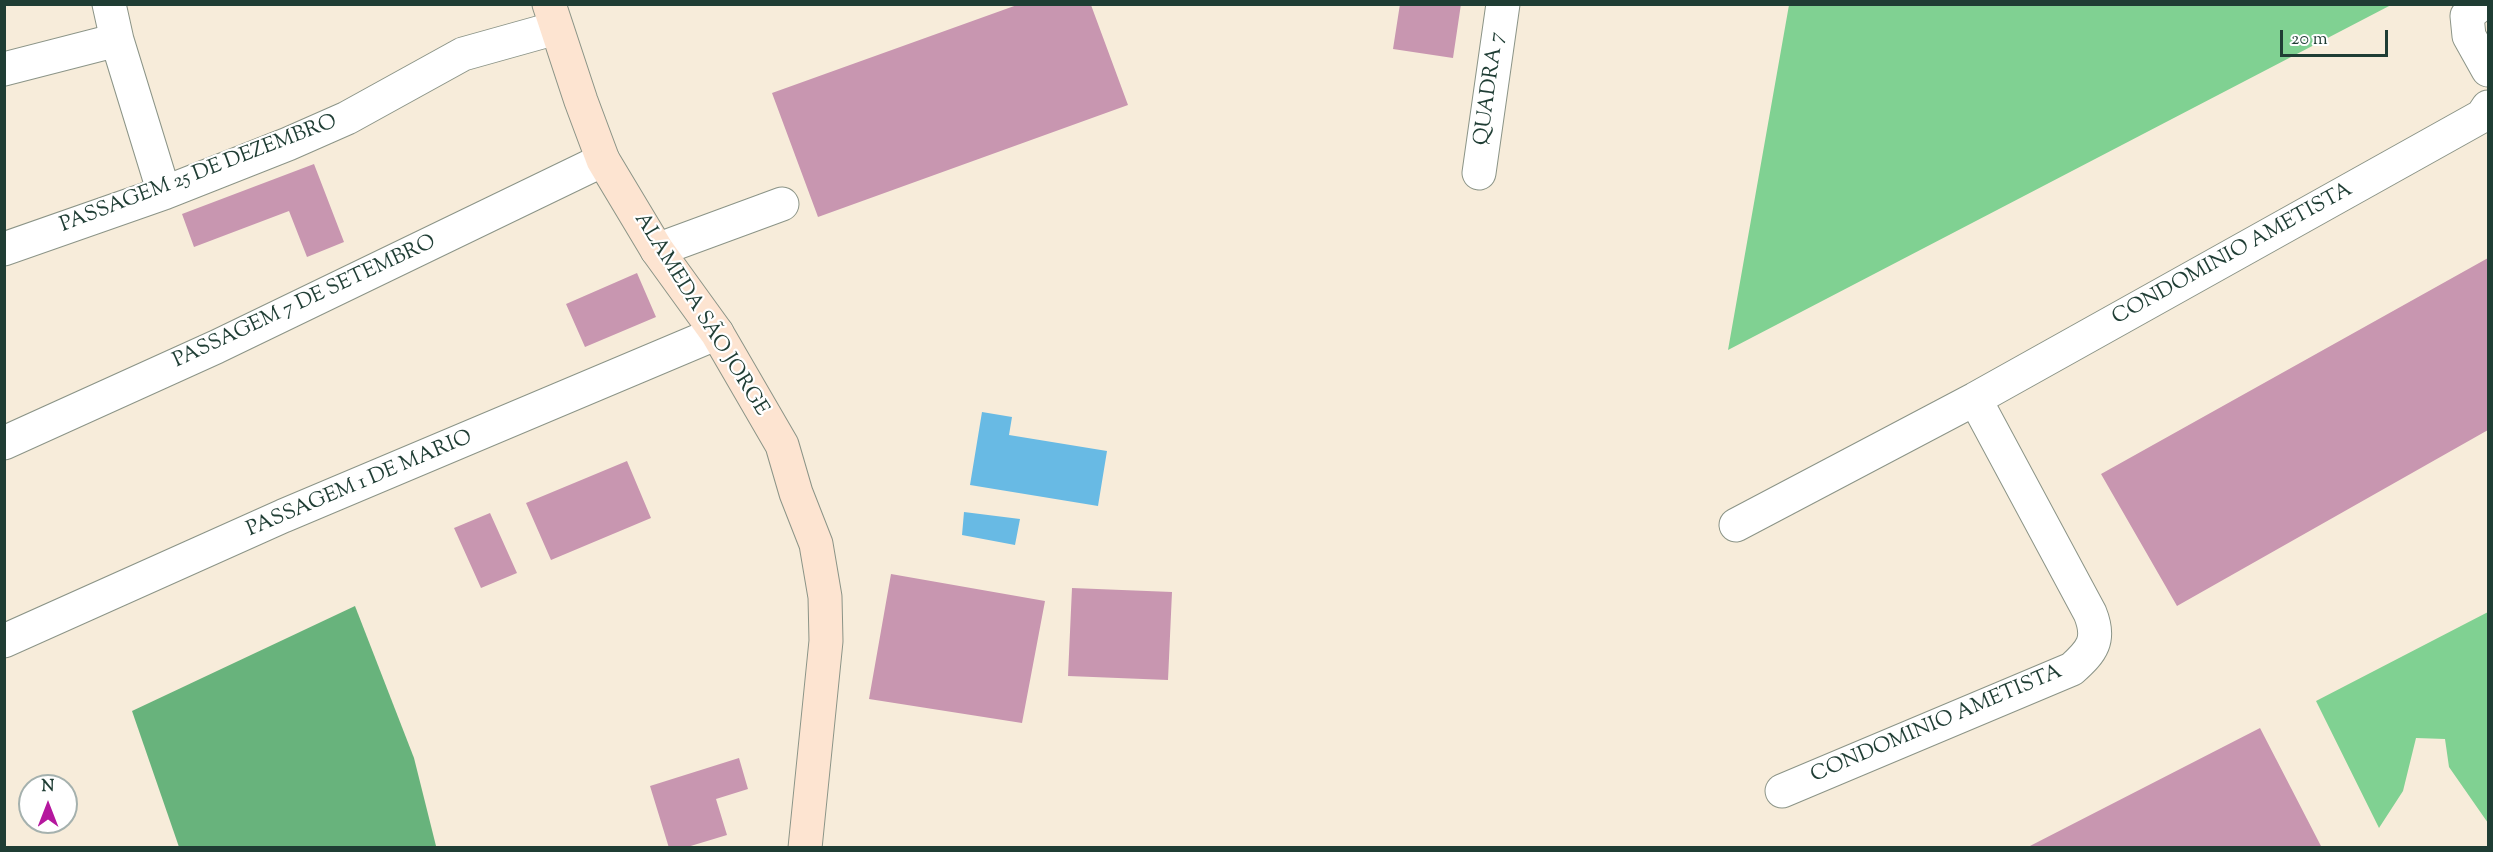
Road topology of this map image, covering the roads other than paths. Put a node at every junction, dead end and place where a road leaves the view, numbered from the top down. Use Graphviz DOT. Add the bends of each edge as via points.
graph roads {
  1 [pos="109,4"];
  2 [pos="1503,4"];
  3 [pos="2481,4"];
  4 [pos="553,16"];
  5 [pos="117,40"];
  6 [pos="4,69"];
  7 [pos="2488,70"];
  8 [pos="2488,107"];
  9 [pos="603,160"];
  10 [pos="1479,173"];
  11 [pos="164,193"];
  12 [pos="782,204"];
  13 [pos="4,249"];
  14 [pos="657,250"];
  15 [pos="717,333"];
  16 [pos="1975,399"];
  17 [pos="4,443"];
  18 [pos="1736,525"];
  19 [pos="4,641"];
  20 [pos="1782,790"];
  21 [pos="805,848"];
  1 -- 5 [label="street"];
  2 -- 10 [label="street, QUADRA 7"];
  3 -- 7 [label="street" via="2467,16 2469,36"];
  4 -- 9 [label="street, ALAMEDA SÃO JORGE"];
  4 -- 11 [label="street, PASSAGEM 25 DE DEZEMBRO" via="463,54 347,118"];
  5 -- 6 [label="street"];
  5 -- 11 [label="street"];
  8 -- 16 [label="street, CONDOMINIO AMETISTA" via="2482,116"];
  9 -- 14 [label="street, ALAMEDA SÃO JORGE"];
  9 -- 17 [label="street, PASSAGEM 7 DE SETEMBRO" via="216,347"];
  11 -- 13 [label="street, PASSAGEM 25 DE DEZEMBRO"];
  12 -- 14 [label="street"];
  14 -- 15 [label="street, ALAMEDA SÃO JORGE"];
  15 -- 19 [label="street, PASSAGEM 1 DE MARIO" via="283,516"];
  15 -- 21 [label="street, ALAMEDA SÃO JORGE" via="782,445 816,544 825,597 826,641"];
  16 -- 18 [label="street, CONDOMINIO AMETISTA"];
  16 -- 20 [label="street, CONDOMINIO AMETISTA" via="2090,613 2096,627 2094,645 2072,669"];
}
